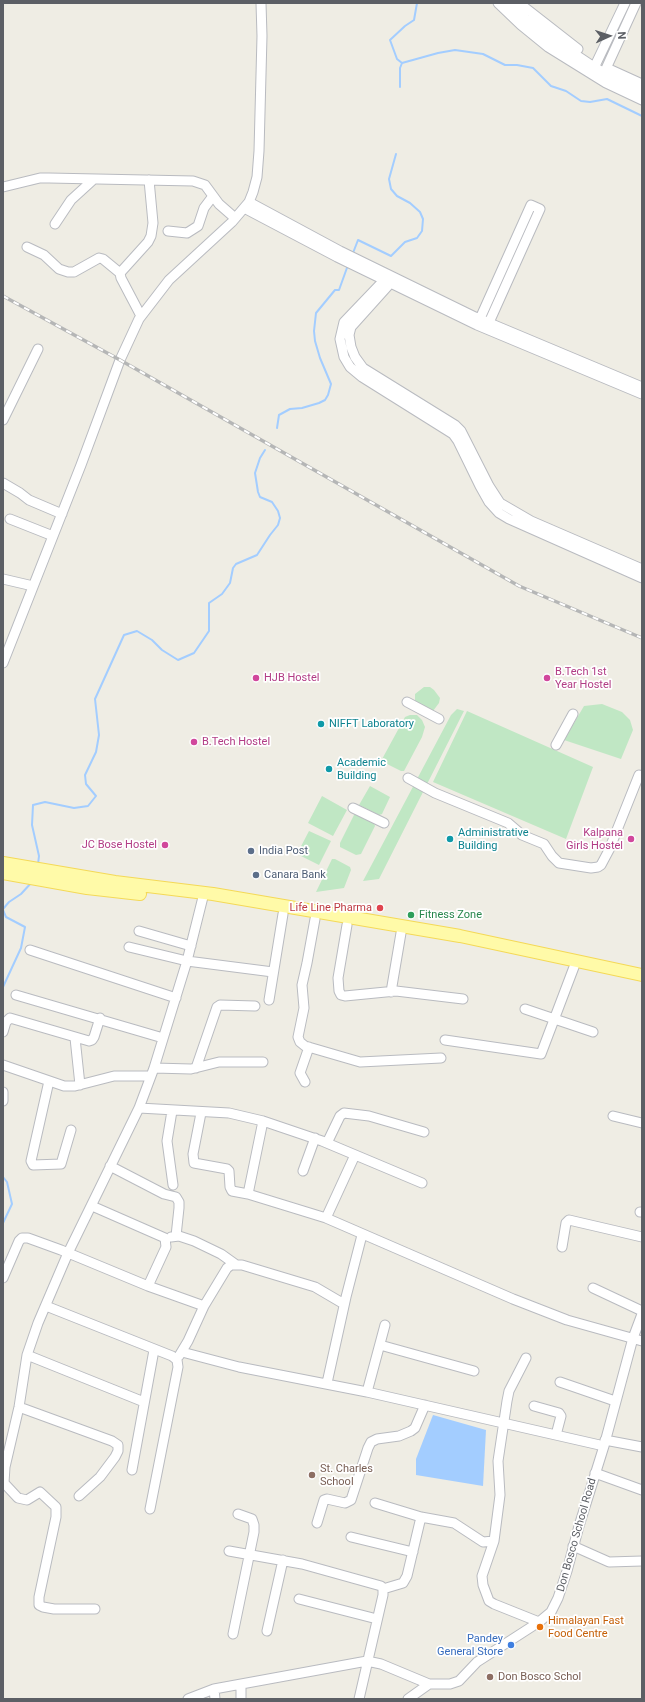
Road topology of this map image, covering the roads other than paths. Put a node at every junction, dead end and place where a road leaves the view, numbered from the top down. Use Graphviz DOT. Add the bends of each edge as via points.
graph roads {
  1 [pos="261,3"];
  2 [pos="498,3"];
  3 [pos="508,3"];
  4 [pos="518,3"];
  5 [pos="624,3"];
  6 [pos="636,3"];
  7 [pos="594,68"];
  8 [pos="603,73"];
  9 [pos="642,84"];
  10 [pos="642,91"];
  11 [pos="642,100"];
  12 [pos="94,178"];
  13 [pos="149,180"];
  14 [pos="3,187"];
  15 [pos="213,196"];
  16 [pos="246,205"];
  17 [pos="235,218"];
  18 [pos="55,224"];
  19 [pos="168,231"];
  20 [pos="27,247"];
  21 [pos="120,273"];
  22 [pos="390,279"];
  23 [pos="141,316"];
  24 [pos="483,324"];
  25 [pos="38,349"];
  26 [pos="642,388"];
  27 [pos="642,394"];
  28 [pos="3,420"];
  29 [pos="3,483"];
  30 [pos="62,514"];
  31 [pos="10,519"];
  32 [pos="53,536"];
  33 [pos="642,569"];
  34 [pos="642,578"];
  35 [pos="3,579"];
  36 [pos="33,586"];
  37 [pos="7,645"];
  38 [pos="3,663"];
  39 [pos="407,702"];
  40 [pos="572,714"];
  41 [pos="439,719"];
  42 [pos="556,745"];
  43 [pos="642,776"];
  44 [pos="408,778"];
  45 [pos="353,808"];
  46 [pos="384,823"];
  47 [pos="3,863"];
  48 [pos="3,873"];
  49 [pos="29,873"];
  50 [pos="203,896"];
  51 [pos="283,914"];
  52 [pos="314,919"];
  53 [pos="347,925"];
  54 [pos="139,931"];
  55 [pos="401,933"];
  56 [pos="191,946"];
  57 [pos="129,947"];
  58 [pos="30,950"];
  59 [pos="187,961"];
  60 [pos="574,967"];
  61 [pos="273,972"];
  62 [pos="642,975"];
  63 [pos="642,983"];
  64 [pos="391,992"];
  65 [pos="16,995"];
  66 [pos="176,998"];
  67 [pos="463,999"];
  68 [pos="269,1000"];
  69 [pos="255,1006"];
  70 [pos="525,1009"];
  71 [pos="100,1018"];
  72 [pos="554,1020"];
  73 [pos="3,1032"];
  74 [pos="593,1032"];
  75 [pos="75,1038"];
  76 [pos="163,1038"];
  77 [pos="445,1040"];
  78 [pos="309,1047"];
  79 [pos="441,1058"];
  80 [pos="263,1062"];
  81 [pos="3,1065"];
  82 [pos="196,1068"];
  83 [pos="152,1072"];
  84 [pos="49,1080"];
  85 [pos="305,1082"];
  86 [pos="80,1085"];
  87 [pos="3,1092"];
  88 [pos="3,1101"];
  89 [pos="138,1108"];
  90 [pos="172,1111"];
  91 [pos="201,1113"];
  92 [pos="613,1116"];
  93 [pos="263,1121"];
  94 [pos="642,1123"];
  95 [pos="71,1130"];
  96 [pos="424,1132"];
  97 [pos="314,1138"];
  98 [pos="327,1143"];
  99 [pos="355,1155"];
  100 [pos="110,1166"];
  101 [pos="303,1171"];
  102 [pos="422,1183"];
  103 [pos="173,1185"];
  104 [pos="248,1194"];
  105 [pos="92,1206"];
  106 [pos="326,1218"];
  107 [pos="362,1235"];
  108 [pos="176,1236"];
  109 [pos="642,1237"];
  110 [pos="165,1238"];
  111 [pos="562,1247"];
  112 [pos="68,1253"];
  113 [pos="235,1264"];
  114 [pos="3,1278"];
  115 [pos="148,1286"];
  116 [pos="593,1288"];
  117 [pos="344,1304"];
  118 [pos="46,1306"];
  119 [pos="204,1306"];
  120 [pos="642,1311"];
  121 [pos="642,1314"];
  122 [pos="385,1325"];
  123 [pos="638,1339"];
  124 [pos="380,1345"];
  125 [pos="154,1350"];
  126 [pos="28,1355"];
  127 [pos="179,1356"];
  128 [pos="526,1358"];
  129 [pos="474,1371"];
  130 [pos="560,1382"];
  131 [pos="327,1383"];
  132 [pos="367,1392"];
  133 [pos="615,1401"];
  134 [pos="144,1402"];
  135 [pos="425,1405"];
  136 [pos="534,1406"];
  137 [pos="18,1407"];
  138 [pos="504,1422"];
  139 [pos="556,1435"];
  140 [pos="604,1443"];
  141 [pos="642,1447"];
  142 [pos="132,1470"];
  143 [pos="595,1473"];
  144 [pos="3,1481"];
  145 [pos="642,1490"];
  146 [pos="79,1496"];
  147 [pos="375,1504"];
  148 [pos="150,1509"];
  149 [pos="238,1514"];
  150 [pos="421,1516"];
  151 [pos="317,1523"];
  152 [pos="351,1537"];
  153 [pos="494,1541"];
  154 [pos="573,1546"];
  155 [pos="229,1551"];
  156 [pos="413,1552"];
  157 [pos="250,1554"];
  158 [pos="283,1560"];
  159 [pos="642,1561"];
  160 [pos="383,1589"];
  161 [pos="299,1599"];
  162 [pos="95,1609"];
  163 [pos="377,1619"];
  164 [pos="539,1622"];
  165 [pos="267,1632"];
  166 [pos="233,1634"];
  167 [pos="367,1661"];
  168 [pos="429,1684"];
  169 [pos="241,1685"];
  170 [pos="214,1694"];
  171 [pos="188,1699"];
  172 [pos="241,1699"];
  173 [pos="359,1699"];
  174 [pos="408,1699"];
  1 -- 16 [label="street" via="258,164 257,177"];
  2 -- 7 [label="street" via="548,47"];
  3 -- 7 [label="street" via="546,35"];
  4 -- 7 [label="street" via="570,43"];
  5 -- 7 [label="street"];
  6 -- 8 [label="street"];
  7 -- 8 [label="street"];
  7 -- 8 [label="street"];
  8 -- 9 [label="street"];
  8 -- 10 [label="street"];
  8 -- 11 [label="street"];
  12 -- 13 [label="street"];
  12 -- 14 [label="street" via="40,178"];
  12 -- 18 [label="street" via="71,200"];
  13 -- 15 [label="street" via="199,182 209,189"];
  13 -- 21 [label="street" via="153,223 151,236"];
  15 -- 17 [label="street" via="218,204"];
  15 -- 19 [label="street" via="204,208 198,226 187,232"];
  16 -- 17 [label="street"];
  16 -- 22 [label="street"];
  17 -- 23 [label="street" via="169,280"];
  20 -- 21 [label="street" via="44,256 59,269 68,272 74,272 99,258"];
  21 -- 23 [label="street"];
  22 -- 24 [label="street"];
  22 -- 33 [label="street" via="351,327 351,347 363,368 455,425 461,431 500,503 531,521"];
  22 -- 34 [label="street" via="344,322 340,339 344,357 350,367 453,434 480,486 499,512 509,519"];
  23 -- 30 [label="street" via="120,360"];
  24 -- 24 [label="street" via="540,209 531,205"];
  24 -- 26 [label="street"];
  24 -- 27 [label="street"];
  25 -- 28 [label="street"];
  29 -- 30 [label="street" via="29,500"];
  30 -- 32 [label="street"];
  31 -- 32 [label="street"];
  32 -- 36 [label="street"];
  35 -- 36 [label="street"];
  36 -- 37 [label="street"];
  37 -- 38 [label="street"];
  39 -- 41 [label="street"];
  40 -- 42 [label="street"];
  43 -- 44 [label="street" via="639,775 609,850 598,868 559,863 544,844 522,836 508,823 435,793"];
  45 -- 46 [label="street"];
  47 -- 49 [label="main road"];
  48 -- 49 [label="main road"];
  49 -- 50 [label="main road"];
  50 -- 51 [label="main road"];
  50 -- 56 [label="street"];
  50 -- 62 [label="main road" via="460,936"];
  51 -- 52 [label="main road"];
  51 -- 61 [label="street"];
  52 -- 53 [label="main road"];
  52 -- 78 [label="street" via="302,985 304,1013 298,1037 300,1042"];
  53 -- 55 [label="main road"];
  53 -- 64 [label="street" via="338,978 341,995"];
  54 -- 56 [label="street"];
  55 -- 60 [label="main road"];
  55 -- 64 [label="street"];
  56 -- 59 [label="street"];
  57 -- 59 [label="street"];
  58 -- 66 [label="street"];
  59 -- 61 [label="street"];
  59 -- 66 [label="street"];
  60 -- 63 [label="main road"];
  60 -- 72 [label="street"];
  61 -- 68 [label="street"];
  64 -- 67 [label="street"];
  65 -- 71 [label="street"];
  66 -- 76 [label="street"];
  69 -- 82 [label="street" via="217,1007"];
  70 -- 72 [label="street"];
  71 -- 75 [label="street" via="92,1040"];
  71 -- 76 [label="street"];
  72 -- 74 [label="street"];
  72 -- 77 [label="street" via="541,1054"];
  73 -- 75 [label="street" via="10,1018"];
  75 -- 86 [label="street"];
  76 -- 83 [label="street"];
  78 -- 79 [label="street" via="360,1062"];
  78 -- 85 [label="street" via="300,1073"];
  80 -- 82 [label="street" via="219,1062"];
  81 -- 84 [label="street"];
  82 -- 83 [label="street"];
  83 -- 86 [label="street" via="114,1076"];
  83 -- 89 [label="street"];
  84 -- 86 [label="street" via="64,1086"];
  84 -- 95 [label="street" via="31,1161 33,1165 61,1164"];
  87 -- 88 [label="street"];
  89 -- 90 [label="street"];
  89 -- 100 [label="street"];
  90 -- 91 [label="street"];
  90 -- 103 [label="street" via="167,1142"];
  91 -- 93 [label="street" via="229,1114"];
  91 -- 104 [label="street" via="193,1154 194,1163 227,1169 230,1174 231,1190"];
  92 -- 94 [label="street"];
  93 -- 97 [label="street"];
  93 -- 104 [label="street"];
  96 -- 98 [label="street" via="369,1116 344,1114 340,1116"];
  97 -- 98 [label="street"];
  97 -- 101 [label="street"];
  98 -- 99 [label="street"];
  99 -- 102 [label="street"];
  99 -- 106 [label="street"];
  100 -- 105 [label="street"];
  100 -- 108 [label="street" via="164,1194 176,1197"];
  104 -- 106 [label="street"];
  105 -- 110 [label="street"];
  105 -- 112 [label="street"];
  106 -- 107 [label="street"];
  107 -- 117 [label="street"];
  107 -- 123 [label="street" via="567,1320"];
  108 -- 110 [label="street"];
  108 -- 113 [label="street" via="194,1240"];
  109 -- 111 [label="street" via="570,1220 566,1223"];
  110 -- 115 [label="street" via="166,1247"];
  112 -- 114 [label="street" via="22,1238"];
  112 -- 115 [label="street"];
  112 -- 118 [label="street"];
  113 -- 117 [label="street" via="315,1286"];
  113 -- 119 [label="street" via="227,1268"];
  115 -- 119 [label="street"];
  116 -- 120 [label="street"];
  117 -- 131 [label="street"];
  118 -- 125 [label="street"];
  118 -- 126 [label="street"];
  119 -- 127 [label="street"];
  121 -- 123 [label="street, Don Bosco School Road"];
  122 -- 124 [label="street"];
  123 -- 133 [label="street, Don Bosco School Road"];
  124 -- 129 [label="street"];
  124 -- 132 [label="street"];
  125 -- 127 [label="street"];
  125 -- 134 [label="street"];
  126 -- 134 [label="street"];
  126 -- 137 [label="street"];
  127 -- 131 [label="street"];
  127 -- 148 [label="street"];
  128 -- 138 [label="street" via="510,1391"];
  130 -- 133 [label="street"];
  131 -- 132 [label="street"];
  132 -- 135 [label="street"];
  133 -- 140 [label="street, Don Bosco School Road"];
  134 -- 142 [label="street"];
  135 -- 138 [label="street"];
  135 -- 151 [label="street" via="415,1428 411,1431 371,1442 351,1500 345,1503 324,1500"];
  136 -- 139 [label="street" via="559,1413 561,1416"];
  137 -- 144 [label="street"];
  137 -- 146 [label="street" via="118,1445 115,1457 100,1477"];
  138 -- 139 [label="street"];
  138 -- 153 [label="street" via="498,1461 500,1495"];
  139 -- 140 [label="street"];
  140 -- 141 [label="street"];
  140 -- 143 [label="street, Don Bosco School Road"];
  143 -- 145 [label="street"];
  143 -- 154 [label="street, Don Bosco School Road"];
  144 -- 162 [label="street" via="18,1498 27,1500 40,1492 56,1507 39,1604 54,1609"];
  147 -- 150 [label="street"];
  149 -- 157 [label="street" via="251,1518 254,1522"];
  150 -- 153 [label="street" via="454,1523 483,1542"];
  150 -- 156 [label="street"];
  152 -- 156 [label="street"];
  153 -- 164 [label="street" via="482,1576 489,1601"];
  154 -- 159 [label="street" via="609,1562"];
  154 -- 164 [label="street, Don Bosco School Road" via="558,1598 551,1612"];
  155 -- 157 [label="street"];
  156 -- 160 [label="street" via="407,1576 402,1583"];
  157 -- 158 [label="street"];
  157 -- 166 [label="street"];
  158 -- 160 [label="street" via="378,1584"];
  158 -- 165 [label="street"];
  160 -- 163 [label="street"];
  161 -- 163 [label="street"];
  163 -- 167 [label="street"];
  164 -- 168 [label="street, Don Bosco School Road" via="477,1662 455,1683"];
  167 -- 168 [label="street" via="381,1664"];
  167 -- 169 [label="street"];
  167 -- 173 [label="street"];
  168 -- 174 [label="street"];
  169 -- 170 [label="street"];
  169 -- 172 [label="street"];
  170 -- 171 [label="street"];
}
